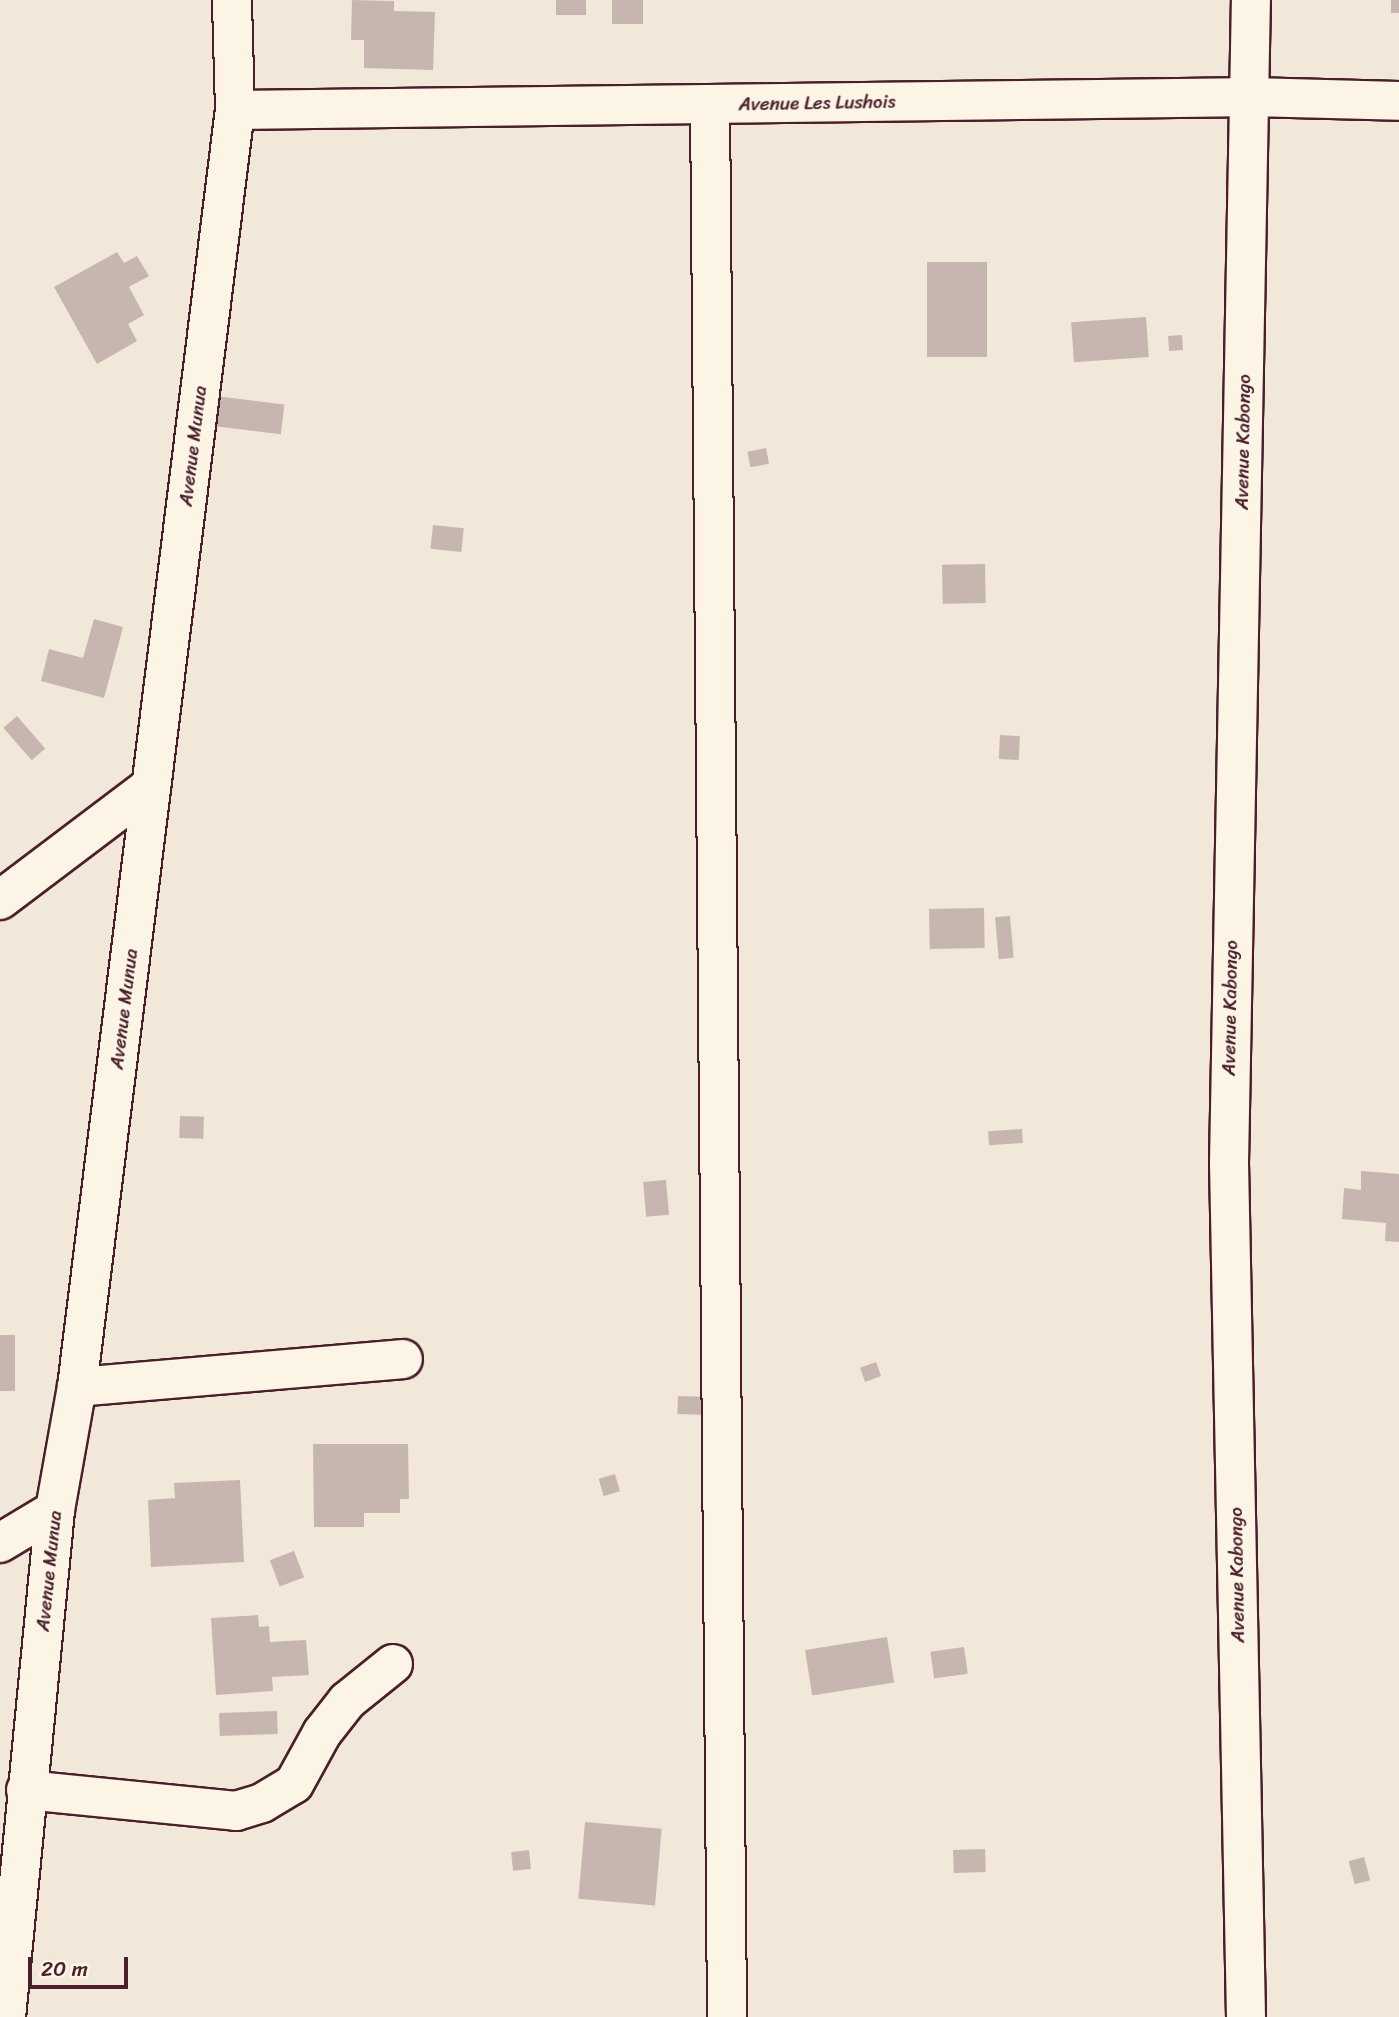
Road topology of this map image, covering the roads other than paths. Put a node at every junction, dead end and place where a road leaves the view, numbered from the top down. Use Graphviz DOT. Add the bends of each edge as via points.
graph roads {
  1 [pos="232,0"];
  2 [pos="1251,0"];
  3 [pos="1251,97"];
  4 [pos="1399,101"];
  5 [pos="710,104"];
  6 [pos="234,110"];
  7 [pos="151,786"];
  8 [pos="0,900"];
  9 [pos="403,1359"];
  10 [pos="77,1387"];
  11 [pos="55,1510"];
  12 [pos="0,1543"];
  13 [pos="393,1664"];
  14 [pos="26,1790"];
  15 [pos="6,2017"];
  16 [pos="727,2017"];
  17 [pos="1246,2017"];
  1 -- 6 [label="street, Avenue Munua"];
  2 -- 3 [label="street, Avenue Kabongo"];
  3 -- 4 [label="street, Avenue Les Lushois"];
  3 -- 5 [label="street, Avenue Les Lushois"];
  3 -- 17 [label="street, Avenue Kabongo" via="1229,1163"];
  5 -- 6 [label="street, Avenue Les Lushois"];
  5 -- 16 [label="street"];
  6 -- 7 [label="street, Avenue Munua"];
  7 -- 8 [label="street"];
  7 -- 10 [label="street, Avenue Munua"];
  9 -- 10 [label="street"];
  10 -- 11 [label="street, Avenue Munua"];
  11 -- 12 [label="street"];
  11 -- 14 [label="street, Avenue Munua"];
  13 -- 14 [label="street" via="347,1701 322,1733 294,1784 262,1803 236,1811"];
  14 -- 15 [label="street, Avenue Munua"];
}
